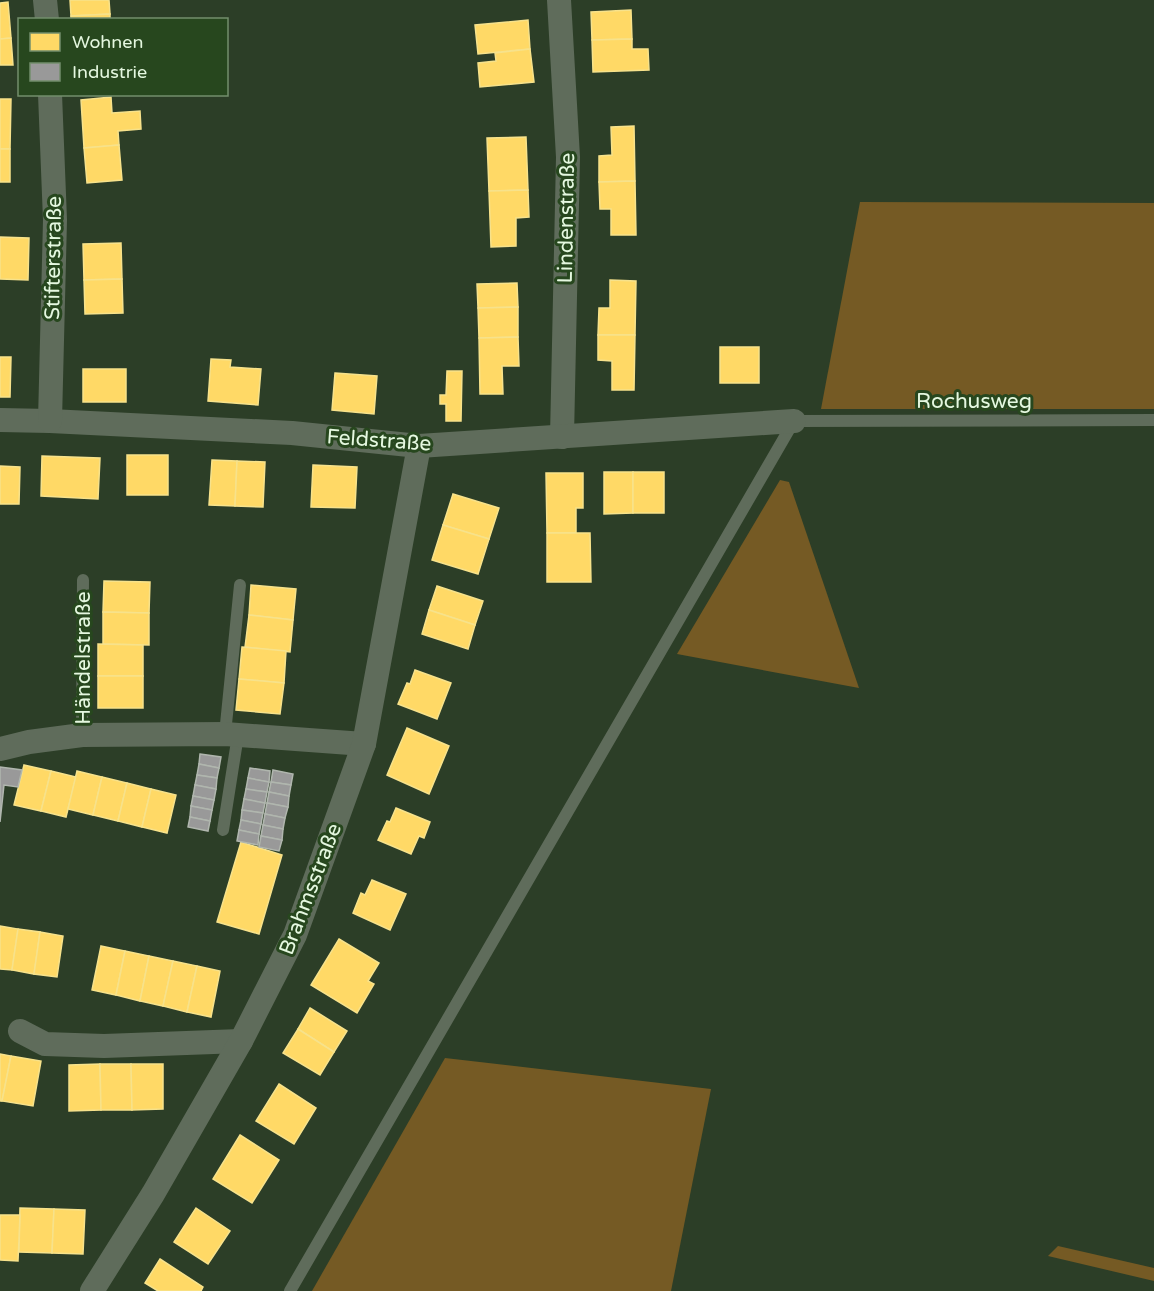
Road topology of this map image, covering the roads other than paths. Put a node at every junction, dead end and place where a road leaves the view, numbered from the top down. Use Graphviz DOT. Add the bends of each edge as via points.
graph roads {
  1 [pos="45,0"];
  2 [pos="559,0"];
  3 [pos="46,18"];
  4 [pos="50,96"];
  5 [pos="0,420"];
  6 [pos="1154,420"];
  7 [pos="50,421"];
  8 [pos="794,421"];
  9 [pos="562,436"];
  10 [pos="419,446"];
  11 [pos="84,580"];
  12 [pos="240,585"];
  13 [pos="232,734"];
  14 [pos="82,735"];
  15 [pos="364,744"];
  16 [pos="0,749"];
  17 [pos="223,830"];
  18 [pos="20,1030"];
  19 [pos="241,1041"];
  20 [pos="92,1291"];
  21 [pos="290,1291"];
  1 -- 3 [label="street"];
  2 -- 9 [label="street, Lindenstraße" via="568,157"];
  4 -- 7 [label="street, Stifterstraße" via="55,220"];
  5 -- 7 [label="street, Feldstraße"];
  6 -- 8 [label="lane, Rochusweg"];
  7 -- 10 [label="street, Feldstraße" via="292,433"];
  8 -- 9 [label="street, Feldstraße"];
  8 -- 21 [label="lane"];
  9 -- 10 [label="street, Feldstraße"];
  10 -- 15 [label="street, Brahmsstraße"];
  11 -- 14 [label="lane, Händelstraße"];
  12 -- 13 [label="lane"];
  13 -- 14 [label="street, Händelstraße"];
  13 -- 15 [label="street, Händelstraße"];
  13 -- 17 [label="lane"];
  14 -- 16 [label="street, Händelstraße"];
  15 -- 19 [label="street, Brahmsstraße" via="295,935"];
  18 -- 19 [label="street" via="45,1044"];
  19 -- 20 [label="street, Brahmsstraße"];
}
